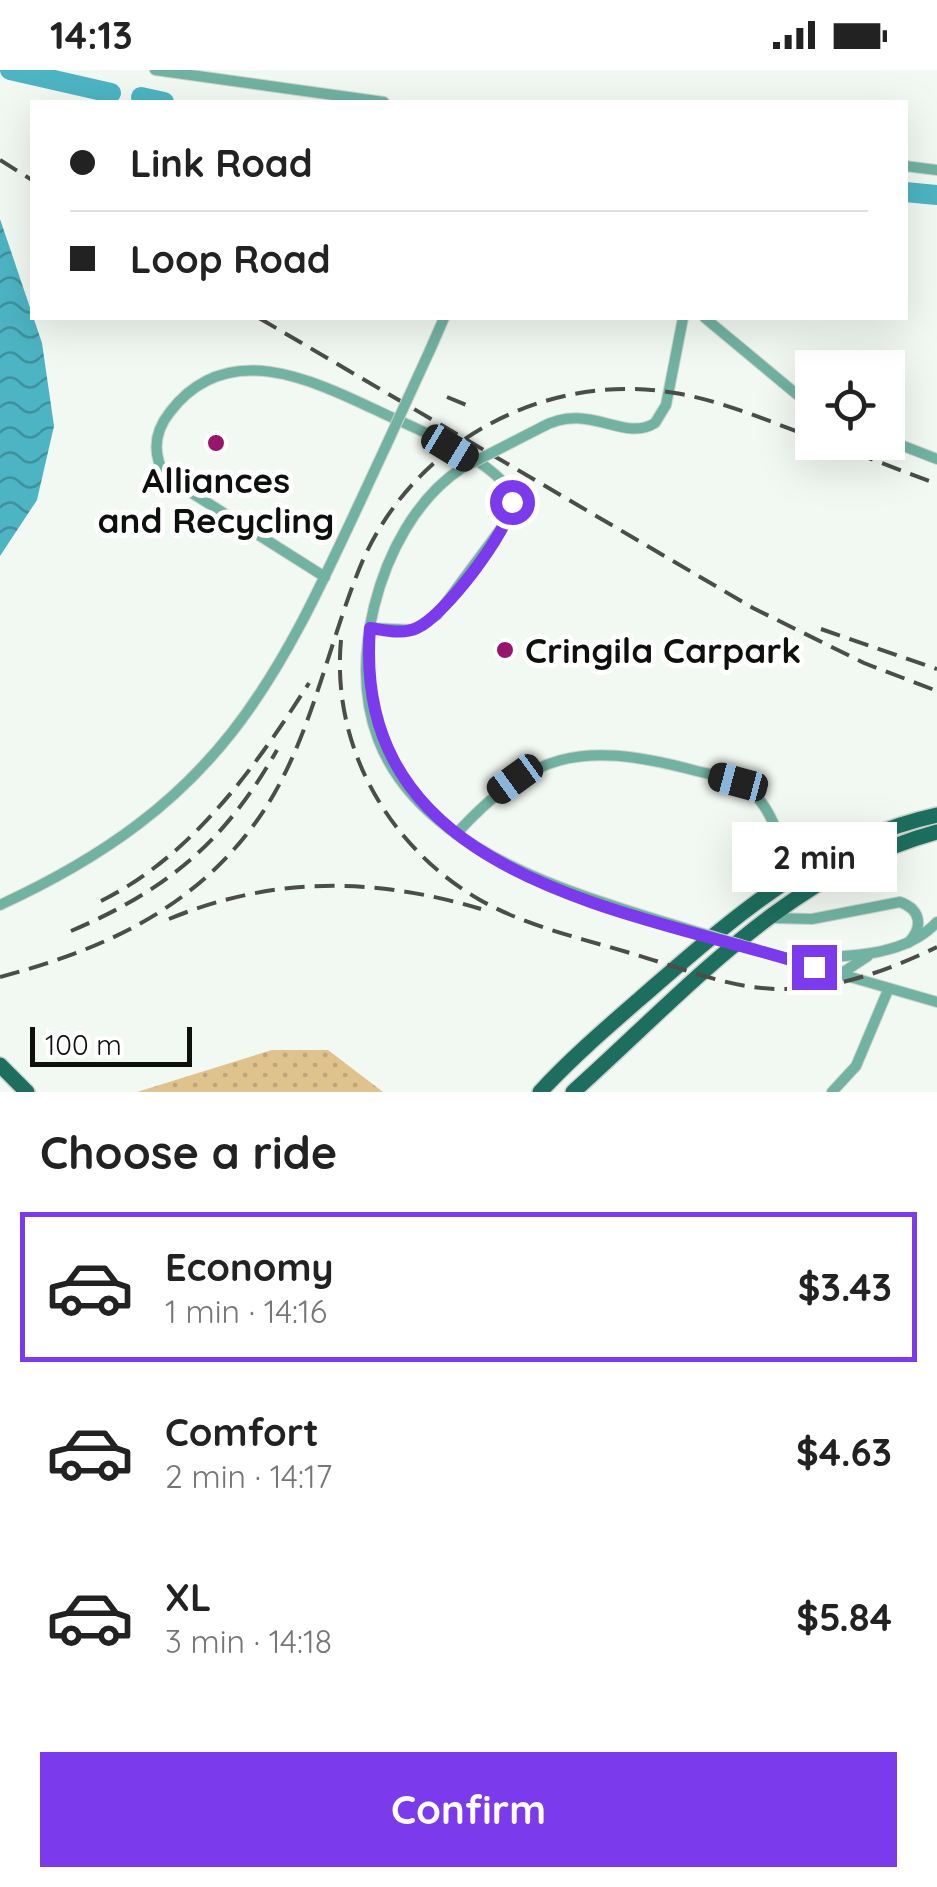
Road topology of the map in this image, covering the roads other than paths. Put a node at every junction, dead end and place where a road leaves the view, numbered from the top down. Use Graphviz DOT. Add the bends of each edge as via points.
graph roads {
  1 [pos="154,70"];
  2 [pos="370,100"];
  3 [pos="908,166"];
  4 [pos="937,170"];
  5 [pos="443,320"];
  6 [pos="683,320"];
  7 [pos="707,320"];
  8 [pos="795,393"];
  9 [pos="905,447"];
  10 [pos="937,459"];
  11 [pos="325,577"];
  12 [pos="370,628"];
  13 [pos="937,815"];
  14 [pos="937,832"];
  15 [pos="456,834"];
  16 [pos="793,874"];
  17 [pos="0,905"];
  18 [pos="765,918"];
  19 [pos="937,924"];
  20 [pos="908,943"];
  21 [pos="880,952"];
  22 [pos="788,959"];
  23 [pos="839,975"];
  24 [pos="873,985"];
  25 [pos="888,990"];
  26 [pos="937,1002"];
  27 [pos="0,1064"];
  28 [pos="563,1067"];
  29 [pos="27,1092"];
  30 [pos="528,1092"];
  31 [pos="540,1092"];
  32 [pos="573,1092"];
  33 [pos="832,1092"];
  1 -- 2 [label="street"];
  3 -- 4 [label="street"];
  5 -- 11 [label="street, bridge"];
  6 -- 12 [label="street, bridge" via="666,405 655,423 634,430 572,415 462,468 428,496 408,525 383,578"];
  7 -- 8 [label="street"];
  9 -- 10 [label="street"];
  11 -- 12 [label="street" via="164,476 156,457 158,432 204,380 256,370 317,382 424,432 505,484 511,515 437,615 413,630"];
  11 -- 17 [label="street" via="266,691 180,792 94,858"];
  12 -- 15 [label="street" via="368,682 378,733 404,783"];
  13 -- 16 [label="main road" via="864,838"];
  14 -- 18 [label="main road" via="865,857"];
  15 -- 16 [label="street" via="489,799 552,760 572,755 660,762 751,791 765,806"];
  15 -- 22 [label="street, bridge" via="519,872"];
  16 -- 28 [label="main road"];
  18 -- 20 [label="street" via="812,919 900,902 919,918"];
  18 -- 32 [label="main road"];
  19 -- 20 [label="street"];
  20 -- 21 [label="street"];
  21 -- 22 [label="street"];
  21 -- 23 [label="street"];
  21 -- 24 [label="street" via="864,970"];
  22 -- 23 [label="street"];
  23 -- 24 [label="street"];
  24 -- 25 [label="street"];
  25 -- 26 [label="street"];
  25 -- 33 [label="street" via="856,1066"];
  27 -- 29 [label="main road"];
  28 -- 30 [label="main road"];
  28 -- 31 [label="main road"];
}
